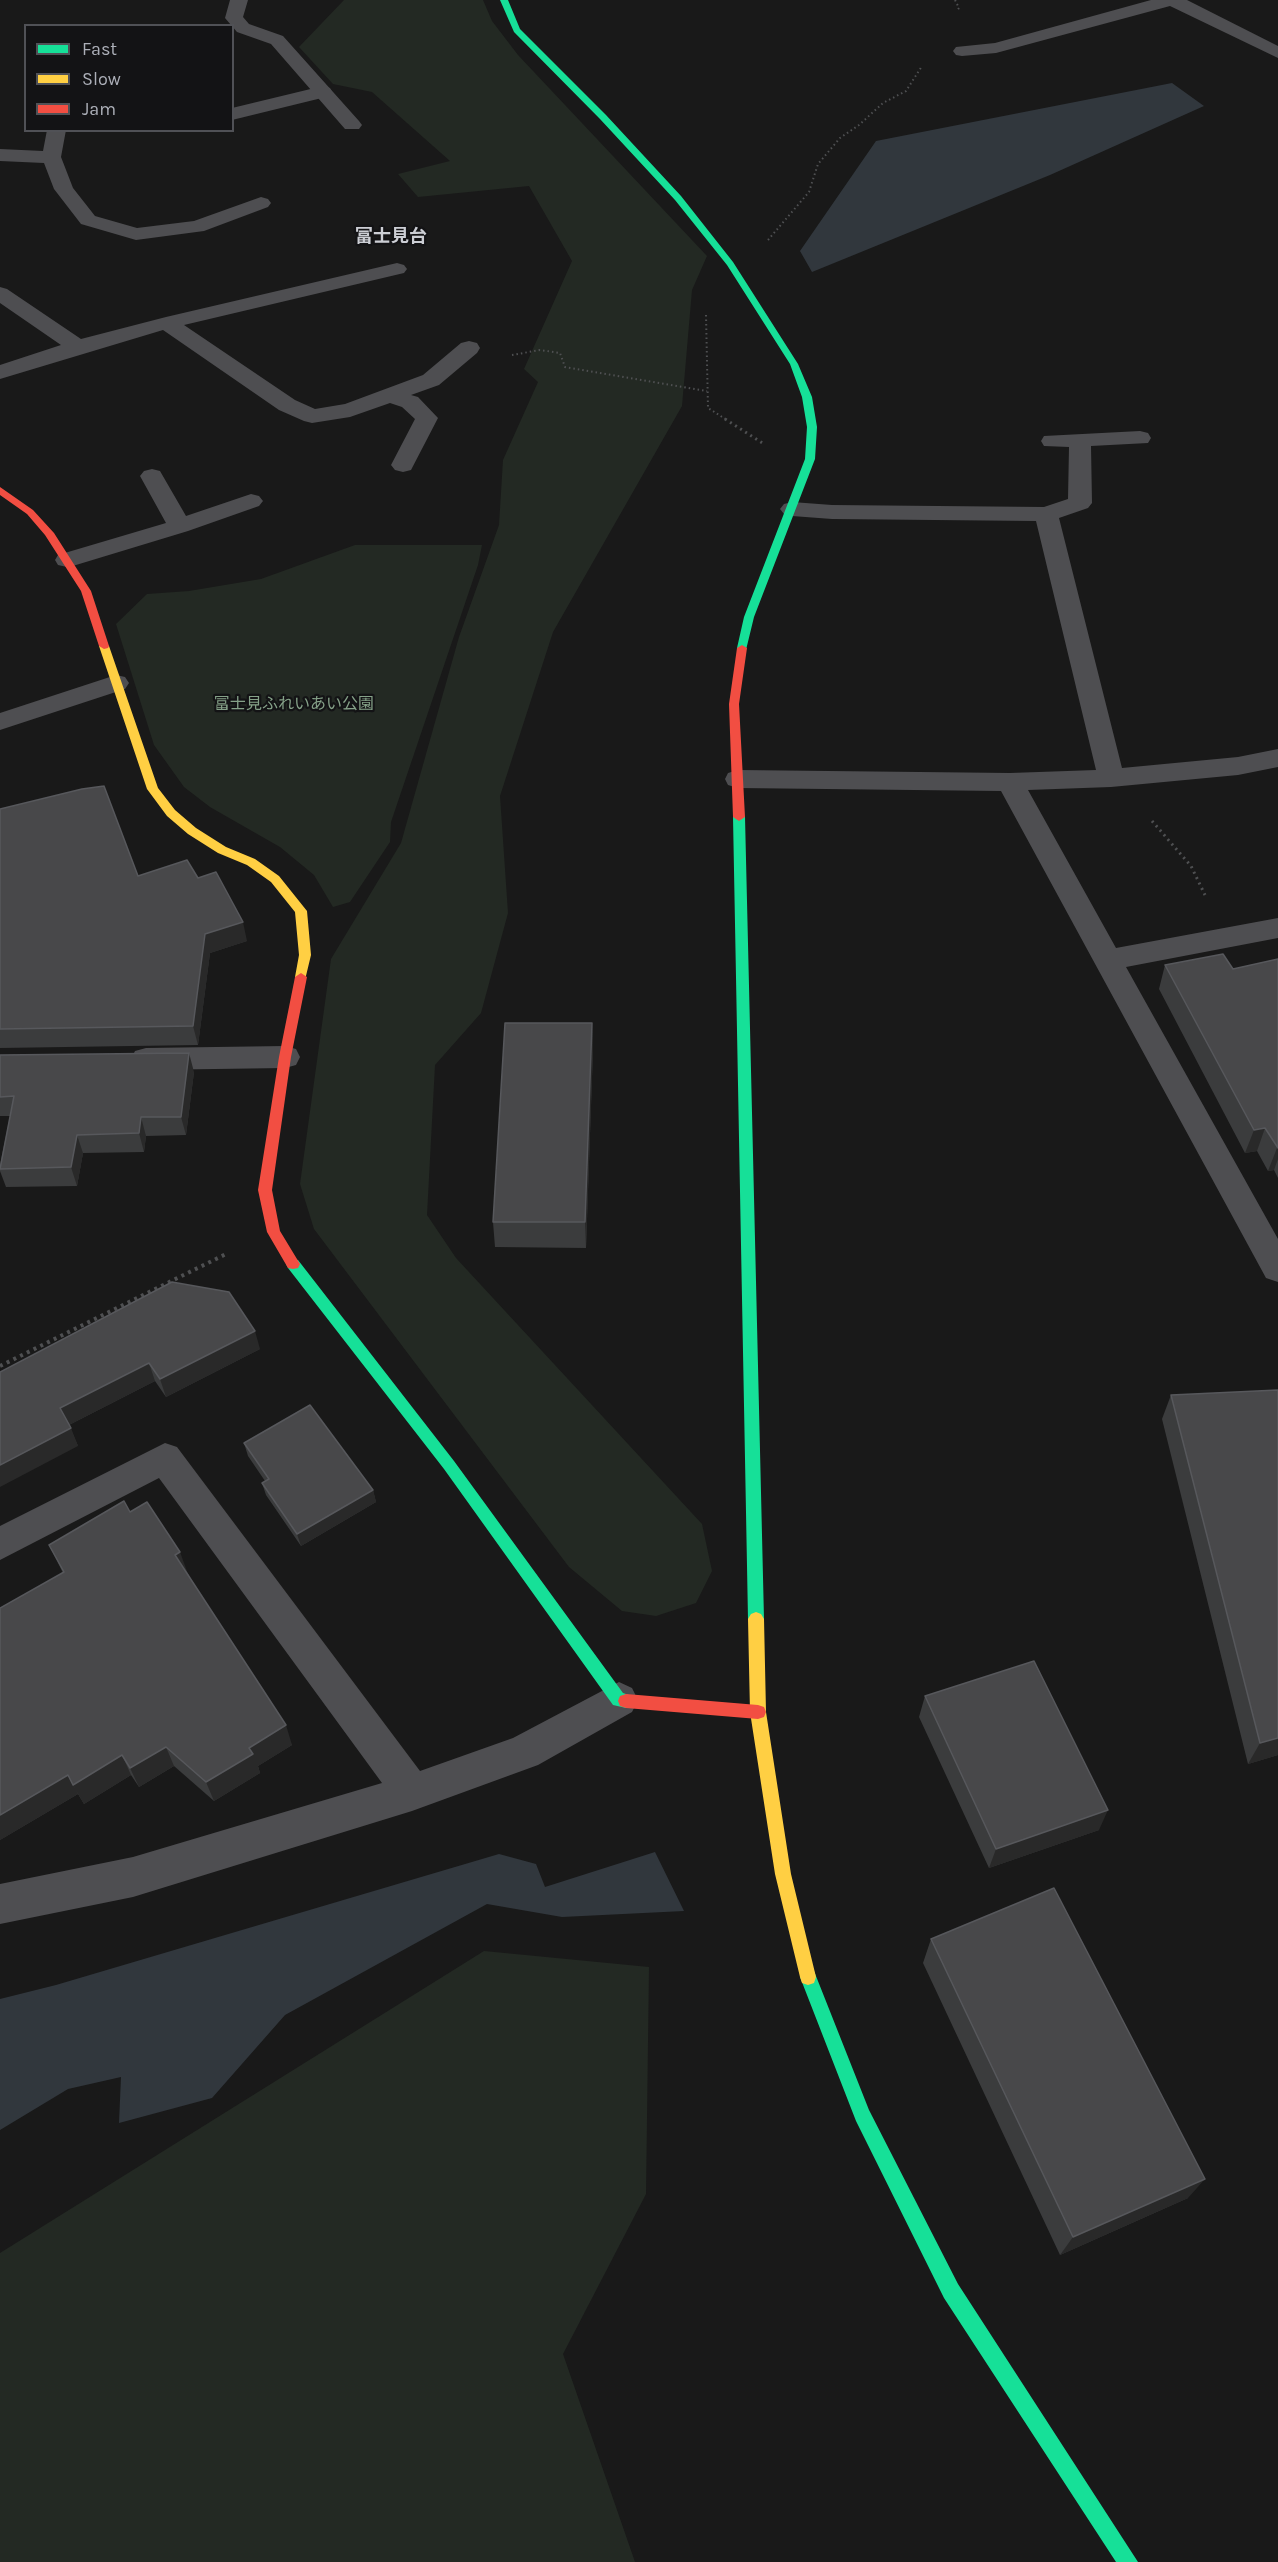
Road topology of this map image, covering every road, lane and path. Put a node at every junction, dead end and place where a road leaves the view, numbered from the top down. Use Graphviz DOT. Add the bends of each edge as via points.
graph roads {
  1 [pos="239,0"];
  2 [pos="504,0"];
  3 [pos="955,0"];
  4 [pos="1172,0"];
  5 [pos="953,16"];
  6 [pos="962,51"];
  7 [pos="1278,53"];
  8 [pos="927,58"];
  9 [pos="323,92"];
  10 [pos="234,114"];
  11 [pos="352,125"];
  12 [pos="57,132"];
  13 [pos="0,155"];
  14 [pos="51,157"];
  15 [pos="261,203"];
  16 [pos="730,264"];
  17 [pos="397,269"];
  18 [pos="0,293"];
  19 [pos="166,323"];
  20 [pos="78,347"];
  21 [pos="469,348"];
  22 [pos="570,368"];
  23 [pos="0,372"];
  24 [pos="707,391"];
  25 [pos="389,395"];
  26 [pos="1140,438"];
  27 [pos="1080,440"];
  28 [pos="1052,441"];
  29 [pos="770,448"];
  30 [pos="403,465"];
  31 [pos="152,476"];
  32 [pos="0,490"];
  33 [pos="251,501"];
  34 [pos="792,509"];
  35 [pos="1046,514"];
  36 [pos="180,526"];
  37 [pos="67,560"];
  38 [pos="116,683"];
  39 [pos="0,722"];
  40 [pos="1278,758"];
  41 [pos="1111,778"];
  42 [pos="738,779"];
  43 [pos="1010,782"];
  44 [pos="1278,928"];
  45 [pos="1110,960"];
  46 [pos="285,1057"];
  47 [pos="118,1059"];
  48 [pos="237,1249"];
  49 [pos="1278,1269"];
  50 [pos="0,1366"];
  51 [pos="0,1544"];
  52 [pos="619,1700"];
  53 [pos="758,1712"];
  54 [pos="412,1792"];
  55 [pos="0,1904"];
  56 [pos="1128,2562"];
  1 -- 9 [label="street" via="234,18 243,28 277,40"];
  2 -- 16 [label="street" via="518,30 663,182"];
  3 -- 5 [label="path" via="959,8"];
  4 -- 6 [label="street" via="996,48"];
  4 -- 7 [label="street"];
  8 -- 16 [label="path" via="906,91 883,103 840,138 818,164 809,192 765,243 741,249"];
  9 -- 10 [label="street"];
  9 -- 11 [label="street"];
  12 -- 14 [label="street"];
  13 -- 14 [label="street"];
  14 -- 15 [label="street" via="63,189 88,220 136,234 197,228"];
  16 -- 24 [label="path" via="706,296"];
  16 -- 34 [label="street" via="794,364 807,397 812,427 810,459"];
  17 -- 19 [label="street"];
  18 -- 20 [label="street"];
  19 -- 20 [label="street"];
  19 -- 25 [label="street" via="287,405 312,416 350,410"];
  20 -- 23 [label="street"];
  21 -- 25 [label="street" via="431,380"];
  22 -- 24 [label="path"];
  24 -- 29 [label="path" via="708,408"];
  25 -- 30 [label="street" via="410,402 427,418"];
  26 -- 27 [label="street"];
  27 -- 28 [label="street"];
  27 -- 35 [label="street" via="1080,503"];
  31 -- 36 [label="street"];
  32 -- 37 [label="street" via="30,512"];
  33 -- 36 [label="street"];
  34 -- 35 [label="street"];
  34 -- 42 [label="street" via="749,617 738,660 734,704"];
  35 -- 41 [label="street"];
  36 -- 37 [label="street"];
  37 -- 38 [label="street" via="86,591"];
  38 -- 39 [label="street"];
  38 -- 46 [label="street" via="153,789 171,813 192,831 275,879 302,911 305,955"];
  40 -- 41 [label="street" via="1238,766"];
  41 -- 43 [label="street"];
  42 -- 43 [label="street"];
  42 -- 53 [label="street"];
  43 -- 45 [label="street"];
  44 -- 45 [label="street"];
  45 -- 49 [label="street"];
  46 -- 47 [label="street"];
  46 -- 52 [label="street" via="264,1190 274,1232 290,1260 450,1465"];
  48 -- 50 [label="path"];
  51 -- 54 [label="street" via="165,1458"];
  52 -- 53 [label="street"];
  52 -- 54 [label="street" via="524,1752"];
  53 -- 56 [label="street" via="783,1874 809,1982 862,2115 951,2291"];
  54 -- 55 [label="street" via="133,1877"];
}
